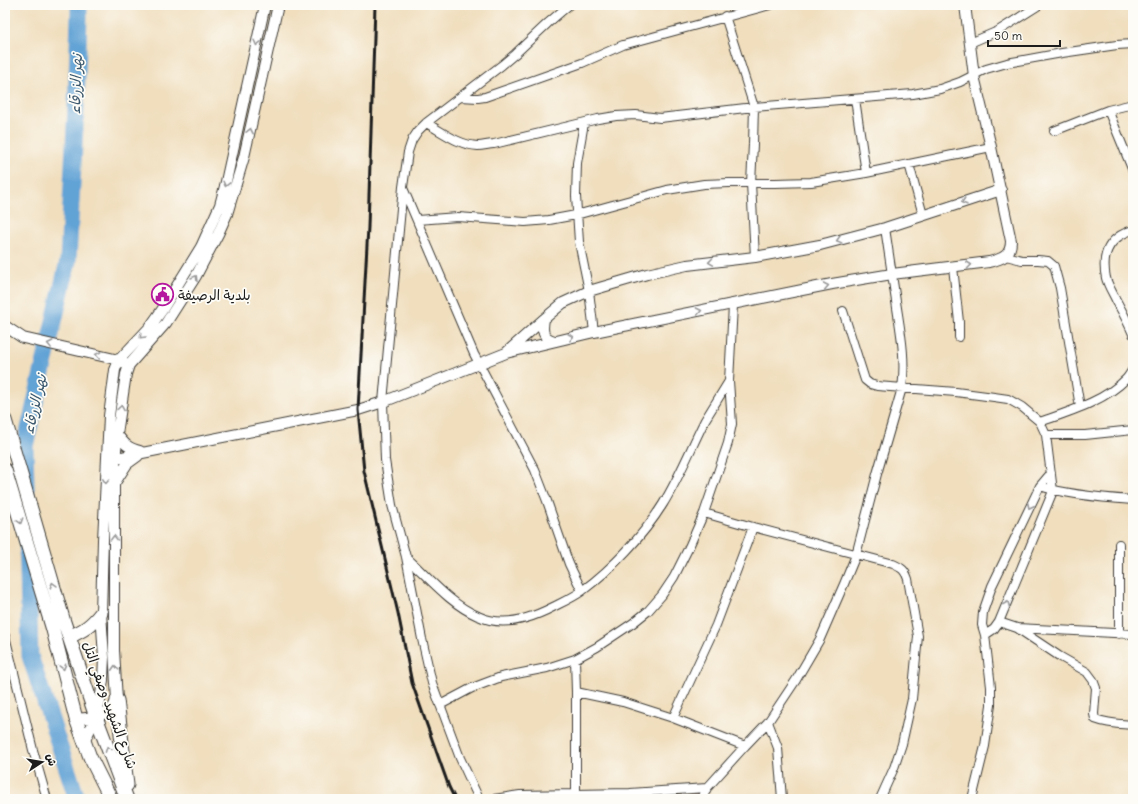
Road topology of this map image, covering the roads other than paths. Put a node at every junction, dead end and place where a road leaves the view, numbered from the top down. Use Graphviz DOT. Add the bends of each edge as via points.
graph roads {
  1 [pos="265,5"];
  2 [pos="278,5"];
  3 [pos="569,5"];
  4 [pos="770,5"];
  5 [pos="965,5"];
  6 [pos="1039,5"];
  7 [pos="725,16"];
  8 [pos="970,43"];
  9 [pos="1133,44"];
  10 [pos="974,76"];
  11 [pos="461,97"];
  12 [pos="854,100"];
  13 [pos="1133,104"];
  14 [pos="754,107"];
  15 [pos="1108,110"];
  16 [pos="426,122"];
  17 [pos="584,123"];
  18 [pos="1054,131"];
  19 [pos="991,147"];
  20 [pos="232,154"];
  21 [pos="244,157"];
  22 [pos="909,164"];
  23 [pos="1133,170"];
  24 [pos="866,173"];
  25 [pos="750,183"];
  26 [pos="403,188"];
  27 [pos="1001,190"];
  28 [pos="576,215"];
  29 [pos="923,215"];
  30 [pos="417,220"];
  31 [pos="884,228"];
  32 [pos="1133,230"];
  33 [pos="1006,256"];
  34 [pos="755,257"];
  35 [pos="953,266"];
  36 [pos="892,274"];
  37 [pos="589,291"];
  38 [pos="733,305"];
  39 [pos="843,312"];
  40 [pos="544,319"];
  41 [pos="5,326"];
  42 [pos="594,332"];
  43 [pos="1133,334"];
  44 [pos="959,337"];
  45 [pos="555,341"];
  46 [pos="506,352"];
  47 [pos="119,360"];
  48 [pos="479,364"];
  49 [pos="129,365"];
  50 [pos="1133,369"];
  51 [pos="729,381"];
  52 [pos="902,388"];
  53 [pos="383,402"];
  54 [pos="1080,407"];
  55 [pos="5,420"];
  56 [pos="1040,422"];
  57 [pos="1133,430"];
  58 [pos="117,434"];
  59 [pos="1046,435"];
  60 [pos="142,453"];
  61 [pos="111,458"];
  62 [pos="5,470"];
  63 [pos="1051,473"];
  64 [pos="114,484"];
  65 [pos="1040,486"];
  66 [pos="1053,491"];
  67 [pos="1133,500"];
  68 [pos="704,513"];
  69 [pos="753,527"];
  70 [pos="1119,544"];
  71 [pos="856,555"];
  72 [pos="406,557"];
  73 [pos="582,591"];
  74 [pos="101,613"];
  75 [pos="999,622"];
  76 [pos="1017,628"];
  77 [pos="1119,634"];
  78 [pos="1133,634"];
  79 [pos="5,636"];
  80 [pos="985,636"];
  81 [pos="69,637"];
  82 [pos="574,659"];
  83 [pos="576,692"];
  84 [pos="117,700"];
  85 [pos="440,705"];
  86 [pos="96,717"];
  87 [pos="673,718"];
  88 [pos="76,719"];
  89 [pos="768,722"];
  90 [pos="1133,725"];
  91 [pos="84,742"];
  92 [pos="744,746"];
  93 [pos="707,788"];
  94 [pos="576,794"];
  95 [pos="47,799"];
  96 [pos="111,799"];
  97 [pos="128,799"];
  98 [pos="480,799"];
  99 [pos="494,799"];
  100 [pos="702,799"];
  101 [pos="782,799"];
  102 [pos="880,799"];
  103 [pos="972,799"];
  1 -- 20 [label="street, one-way"];
  21 -- 2 [label="street, one-way"];
  3 -- 11 [label="street" via="515,54"];
  4 -- 7 [label="street"];
  5 -- 8 [label="street"];
  6 -- 8 [label="street" via="998,31"];
  7 -- 11 [label="street" via="623,45 582,63 485,97"];
  7 -- 14 [label="street"];
  8 -- 10 [label="street"];
  9 -- 10 [label="street" via="1007,63 986,69"];
  10 -- 12 [label="street" via="940,89"];
  10 -- 19 [label="street"];
  11 -- 16 [label="street"];
  12 -- 14 [label="street"];
  12 -- 24 [label="street"];
  13 -- 15 [label="street"];
  14 -- 17 [label="street" via="660,118 616,116"];
  14 -- 25 [label="street"];
  15 -- 18 [label="street"];
  15 -- 23 [label="street"];
  16 -- 17 [label="street" via="455,140 479,146"];
  16 -- 26 [label="street" via="412,140"];
  17 -- 28 [label="street" via="577,163"];
  19 -- 22 [label="street"];
  19 -- 27 [label="street"];
  20 -- 21 [label="street"];
  20 -- 47 [label="street, one-way" via="220,205 201,247 150,327"];
  49 -- 21 [label="street, one-way" via="166,323 196,276 227,214"];
  22 -- 24 [label="street"];
  22 -- 29 [label="street"];
  24 -- 25 [label="street" via="811,182"];
  25 -- 28 [label="street" via="704,184 667,190"];
  25 -- 34 [label="street"];
  26 -- 30 [label="street"];
  26 -- 53 [label="street"];
  27 -- 29 [label="street, one-way"];
  27 -- 33 [label="street" via="1011,241"];
  28 -- 30 [label="street" via="525,222 458,218"];
  28 -- 37 [label="street"];
  29 -- 31 [label="street"];
  30 -- 48 [label="street"];
  31 -- 34 [label="street, one-way" via="820,245"];
  31 -- 36 [label="street"];
  32 -- 43 [label="street" via="1116,238 1105,254 1106,278"];
  35 -- 33 [label="street, one-way" via="989,262"];
  33 -- 54 [label="street" via="1022,260 1048,261 1054,266"];
  34 -- 37 [label="street, one-way" via="687,265"];
  35 -- 36 [label="street"];
  35 -- 44 [label="street"];
  38 -- 36 [label="street, one-way"];
  36 -- 52 [label="street" via="904,364"];
  37 -- 40 [label="street" via="564,303"];
  37 -- 42 [label="street"];
  42 -- 38 [label="street, one-way"];
  38 -- 51 [label="street"];
  39 -- 52 [label="street" via="865,380 873,385"];
  40 -- 45 [label="street" via="544,335"];
  40 -- 46 [label="street"];
  47 -- 41 [label="street, one-way" via="23,338"];
  45 -- 42 [label="street, one-way"];
  45 -- 46 [label="street"];
  46 -- 48 [label="street"];
  47 -- 49 [label="street"];
  47 -- 61 [label="street" via="113,380 109,416"];
  48 -- 53 [label="street"];
  48 -- 73 [label="street" via="535,470 569,564"];
  58 -- 49 [label="street, one-way"];
  50 -- 54 [label="street" via="1126,379 1111,391"];
  51 -- 68 [label="street" via="732,424"];
  51 -- 73 [label="street" via="656,514 637,539"];
  52 -- 56 [label="street" via="1008,399"];
  52 -- 71 [label="street"];
  53 -- 60 [label="street" via="348,413"];
  53 -- 72 [label="street" via="386,468 392,505"];
  54 -- 56 [label="street"];
  81 -- 55 [label="main road, شارع الشهيد وصفي التل, one-way"];
  56 -- 59 [label="street"];
  57 -- 59 [label="street" via="1085,435"];
  58 -- 60 [label="street" via="129,448"];
  58 -- 61 [label="street"];
  59 -- 63 [label="street"];
  60 -- 61 [label="street"];
  60 -- 64 [label="street" via="127,464"];
  61 -- 64 [label="street"];
  61 -- 74 [label="street, one-way"];
  62 -- 88 [label="main road, one-way" via="53,630"];
  63 -- 65 [label="street"];
  63 -- 66 [label="street"];
  84 -- 64 [label="street, one-way" via="114,650"];
  65 -- 66 [label="street"];
  65 -- 80 [label="street, one-way" via="992,586 983,612 982,625"];
  66 -- 67 [label="street"];
  75 -- 66 [label="street, one-way"];
  68 -- 69 [label="street"];
  68 -- 82 [label="street" via="674,577 648,611 616,635"];
  69 -- 71 [label="street"];
  69 -- 87 [label="street" via="716,625"];
  70 -- 77 [label="street"];
  71 -- 89 [label="street" via="820,639"];
  71 -- 102 [label="street" via="904,569 918,636 912,699 902,744"];
  72 -- 73 [label="street" via="470,613 499,622 527,619"];
  72 -- 85 [label="street" via="432,683"];
  74 -- 81 [label="main road" via="94,622"];
  74 -- 86 [label="street" via="103,680"];
  75 -- 76 [label="street"];
  75 -- 80 [label="street"];
  76 -- 77 [label="street"];
  76 -- 90 [label="street" via="1087,672 1096,688 1096,719 1111,724"];
  77 -- 78 [label="street"];
  79 -- 95 [label="street"];
  80 -- 103 [label="street" via="991,704 985,746"];
  81 -- 86 [label="main road, شارع الشهيد وصفي التل"];
  82 -- 83 [label="street"];
  82 -- 85 [label="street" via="493,680"];
  83 -- 87 [label="street" via="623,702"];
  83 -- 94 [label="street"];
  84 -- 86 [label="street" via="112,709"];
  84 -- 97 [label="main road"];
  85 -- 98 [label="street" via="460,758"];
  86 -- 88 [label="street"];
  86 -- 91 [label="street"];
  97 -- 86 [label="main road, شارع الشهيد وصفي التل, one-way"];
  87 -- 92 [label="street"];
  88 -- 91 [label="main road"];
  89 -- 92 [label="street"];
  89 -- 101 [label="street" via="778,748"];
  91 -- 96 [label="main road"];
  92 -- 93 [label="street"];
  93 -- 94 [label="street"];
  93 -- 100 [label="street"];
  94 -- 99 [label="street" via="520,794"];
}
